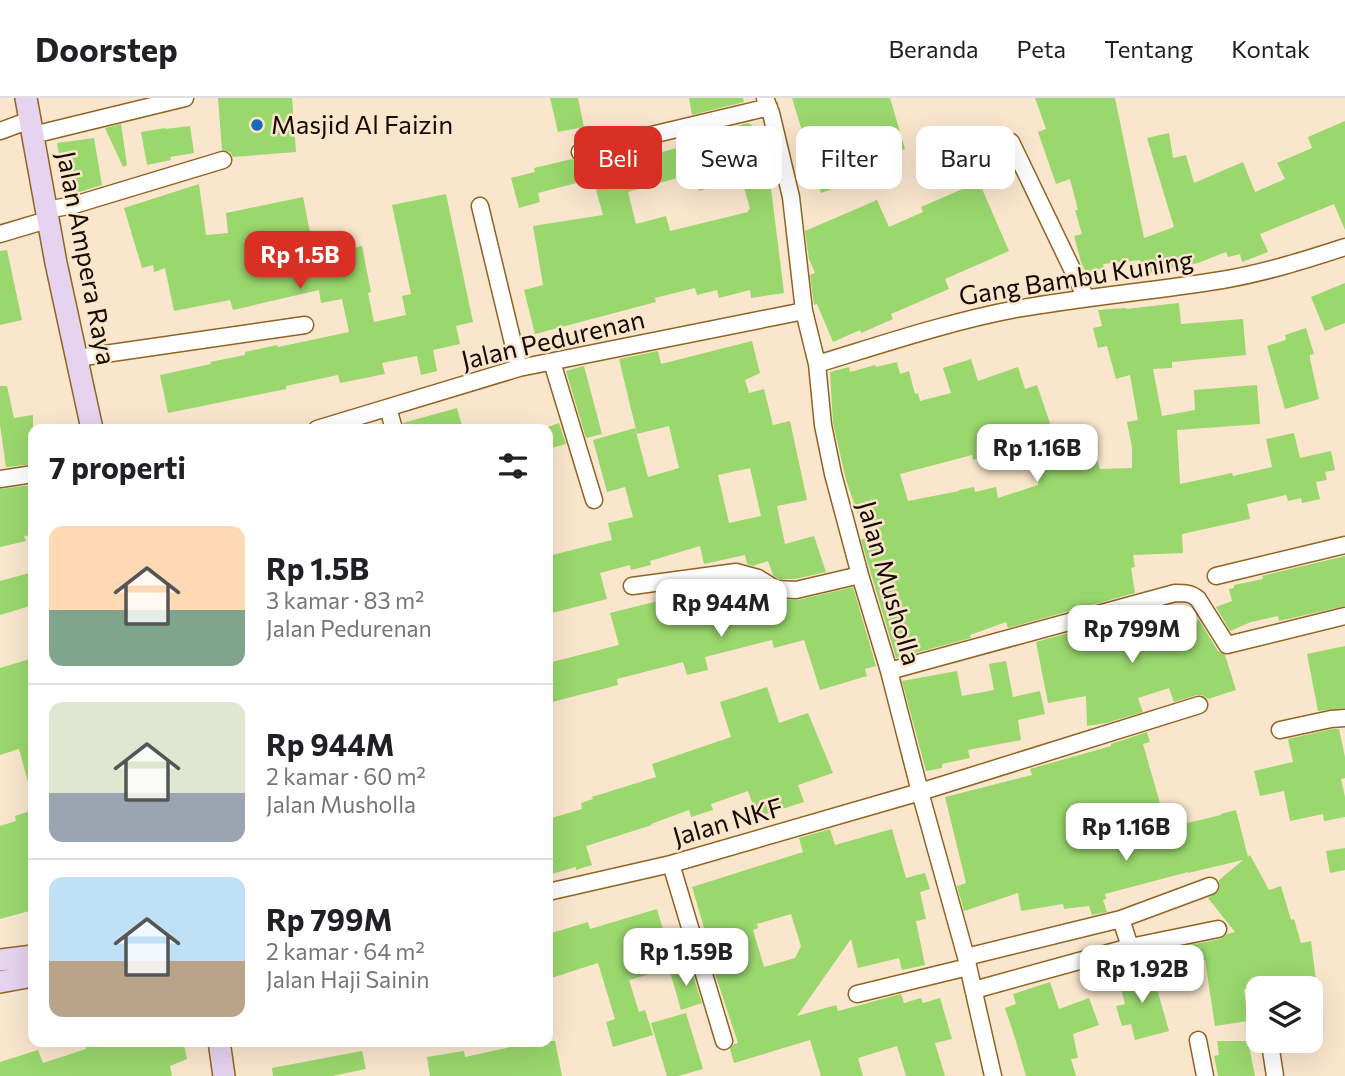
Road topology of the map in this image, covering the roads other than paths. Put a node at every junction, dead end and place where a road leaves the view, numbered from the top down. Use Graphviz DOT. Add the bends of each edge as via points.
graph roads {
  1 [pos="26,98"];
  2 [pos="185,98"];
  3 [pos="767,103"];
  4 [pos="32,127"];
  5 [pos="0,131"];
  6 [pos="662,131"];
  7 [pos="1015,150"];
  8 [pos="223,160"];
  9 [pos="480,206"];
  10 [pos="47,215"];
  11 [pos="0,234"];
  12 [pos="1345,247"];
  13 [pos="1086,299"];
  14 [pos="804,311"];
  15 [pos="304,325"];
  16 [pos="77,358"];
  17 [pos="552,362"];
  18 [pos="817,364"];
  19 [pos="519,369"];
  20 [pos="388,408"];
  21 [pos="91,424"];
  22 [pos="334,424"];
  23 [pos="393,424"];
  24 [pos="28,475"];
  25 [pos="0,479"];
  26 [pos="594,500"];
  27 [pos="1345,545"];
  28 [pos="860,575"];
  29 [pos="1216,576"];
  30 [pos="632,586"];
  31 [pos="1345,616"];
  32 [pos="889,671"];
  33 [pos="1199,705"];
  34 [pos="1345,718"];
  35 [pos="1280,730"];
  36 [pos="920,792"];
  37 [pos="671,864"];
  38 [pos="1210,886"];
  39 [pos="553,891"];
  40 [pos="1121,919"];
  41 [pos="1217,929"];
  42 [pos="1130,947"];
  43 [pos="28,957"];
  44 [pos="0,960"];
  45 [pos="967,962"];
  46 [pos="28,977"];
  47 [pos="0,982"];
  48 [pos="974,990"];
  49 [pos="857,994"];
  50 [pos="1198,1040"];
  51 [pos="724,1041"];
  52 [pos="220,1047"];
  53 [pos="1271,1053"];
  54 [pos="225,1076"];
  55 [pos="993,1076"];
  56 [pos="1205,1076"];
  57 [pos="1275,1076"];
  1 -- 4 [label="street, Jalan Ampera Raya"];
  2 -- 4 [label="street"];
  3 -- 6 [label="street"];
  3 -- 14 [label="street, Jalan Musholla" via="791,197"];
  4 -- 5 [label="street"];
  4 -- 10 [label="street, Jalan Ampera Raya"];
  7 -- 13 [label="street"];
  8 -- 10 [label="street"];
  9 -- 19 [label="street"];
  10 -- 11 [label="street"];
  10 -- 16 [label="street, Jalan Ampera Raya"];
  12 -- 13 [label="street, Gang Bambu Kuning" via="1224,280"];
  13 -- 18 [label="street, Gang Bambu Kuning" via="955,322"];
  14 -- 17 [label="street, Jalan Pedurenan"];
  14 -- 18 [label="street, Jalan Musholla"];
  15 -- 16 [label="street"];
  16 -- 21 [label="street, Jalan Ampera Raya"];
  17 -- 19 [label="street, Jalan Pedurenan"];
  17 -- 26 [label="street"];
  18 -- 28 [label="street, Jalan Musholla" via="823,425"];
  19 -- 20 [label="street, Jalan Pedurenan"];
  20 -- 22 [label="street, Jalan Pedurenan"];
  20 -- 23 [label="street"];
  24 -- 25 [label="street"];
  27 -- 29 [label="street"];
  28 -- 30 [label="street" via="796,590 776,589 736,572"];
  28 -- 32 [label="street, Jalan Musholla"];
  31 -- 32 [label="street" via="1227,645 1198,599 1175,593"];
  32 -- 36 [label="street, Jalan Musholla"];
  33 -- 36 [label="street, Jalan NKF"];
  34 -- 35 [label="street"];
  36 -- 37 [label="street, Jalan NKF"];
  36 -- 45 [label="street, Jalan Musholla"];
  37 -- 39 [label="street, Jalan NKF"];
  37 -- 51 [label="street"];
  38 -- 40 [label="street"];
  40 -- 42 [label="street"];
  40 -- 45 [label="street"];
  41 -- 42 [label="street"];
  42 -- 48 [label="street"];
  43 -- 44 [label="street"];
  45 -- 48 [label="street, Jalan Musholla"];
  45 -- 49 [label="street"];
  46 -- 47 [label="street"];
  48 -- 55 [label="street, Jalan Musholla"];
  50 -- 56 [label="street"];
  52 -- 54 [label="street"];
  53 -- 57 [label="street"];
}
